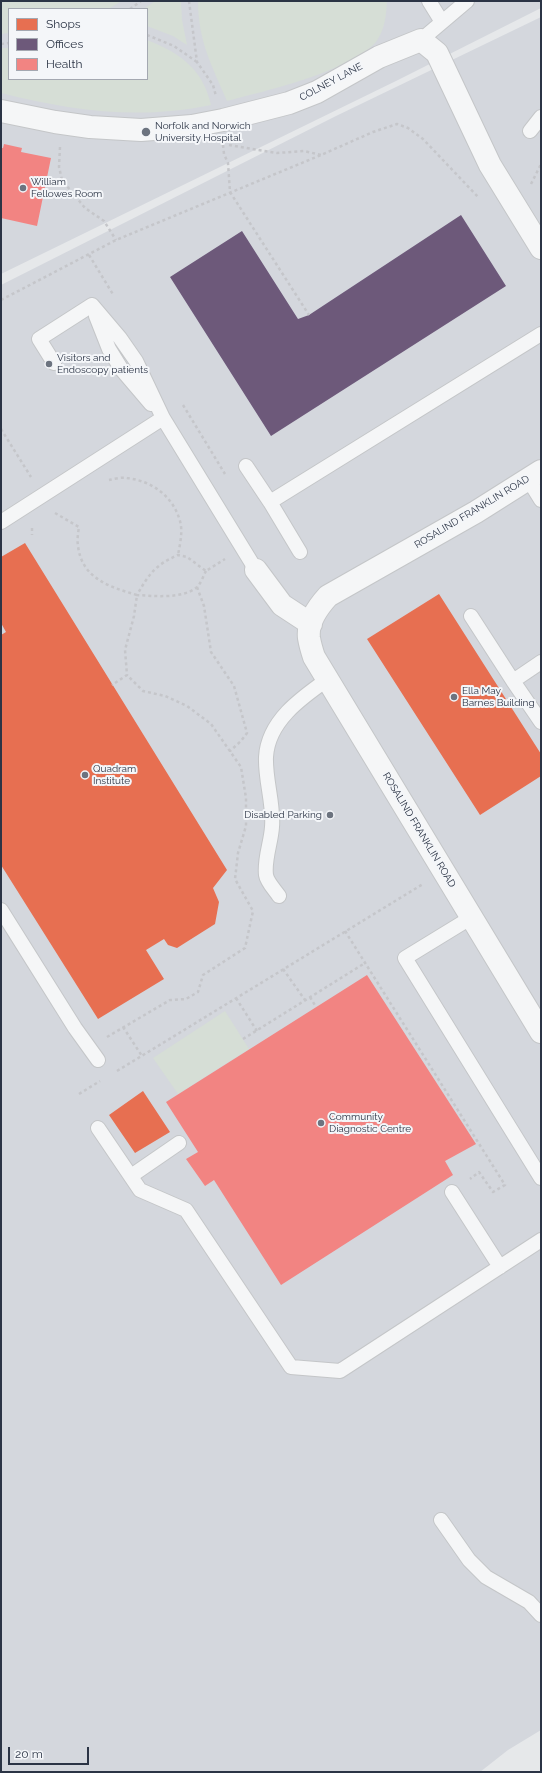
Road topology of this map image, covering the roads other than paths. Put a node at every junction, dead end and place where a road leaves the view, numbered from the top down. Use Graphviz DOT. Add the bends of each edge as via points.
graph roads {
  1 [pos="430,1"];
  2 [pos="467,1"];
  3 [pos="442,22"];
  4 [pos="421,40"];
  5 [pos="1,111"];
  6 [pos="541,117"];
  7 [pos="541,128"];
  8 [pos="541,248"];
  9 [pos="541,334"];
  10 [pos="54,363"];
  11 [pos="163,418"];
  12 [pos="246,466"];
  13 [pos="534,475"];
  14 [pos="541,500"];
  15 [pos="270,502"];
  16 [pos="1,522"];
  17 [pos="300,552"];
  18 [pos="256,570"];
  19 [pos="471,616"];
  20 [pos="311,624"];
  21 [pos="541,662"];
  22 [pos="328,679"];
  23 [pos="513,681"];
  24 [pos="541,722"];
  25 [pos="279,896"];
  26 [pos="1,910"];
  27 [pos="472,916"];
  28 [pos="541,1032"];
  29 [pos="98,1060"];
  30 [pos="98,1128"];
  31 [pos="179,1143"];
  32 [pos="131,1176"];
  33 [pos="541,1178"];
  34 [pos="452,1192"];
  35 [pos="541,1240"];
  36 [pos="500,1267"];
  37 [pos="441,1520"];
  38 [pos="541,1615"];
  1 -- 3 [label="lane"];
  2 -- 3 [label="lane"];
  3 -- 4 [label="lane"];
  4 -- 5 [label="street, COLNEY LANE" via="379,57 317,92 289,103 192,126 141,130 90,127"];
  4 -- 8 [label="street" via="437,53 490,165"];
  6 -- 7 [label="lane" via="530,131"];
  9 -- 15 [label="lane"];
  10 -- 11 [label="lane" via="39,339 92,305 109,349 122,370"];
  11 -- 16 [label="lane" via="47,501"];
  11 -- 18 [label="lane"];
  12 -- 15 [label="lane"];
  13 -- 14 [label="lane"];
  13 -- 20 [label="street, ROSALIND FRANKLIN ROAD" via="476,512 328,596 317,609"];
  15 -- 17 [label="lane"];
  18 -- 20 [label="street" via="282,605"];
  19 -- 23 [label="lane"];
  20 -- 22 [label="street, ROSALIND FRANKLIN ROAD" via="309,638 314,656"];
  21 -- 23 [label="lane"];
  22 -- 25 [label="lane" via="303,697 281,720 271,735 266,757 272,827 267,850 266,876"];
  22 -- 27 [label="street, ROSALIND FRANKLIN ROAD"];
  23 -- 24 [label="lane"];
  26 -- 29 [label="lane"];
  27 -- 28 [label="street, ROSALIND FRANKLIN ROAD"];
  27 -- 33 [label="lane" via="405,958"];
  30 -- 32 [label="lane"];
  31 -- 32 [label="lane"];
  32 -- 36 [label="lane" via="140,1190 186,1210 291,1367 340,1371"];
  34 -- 36 [label="lane"];
  35 -- 36 [label="lane"];
  37 -- 38 [label="lane" via="469,1560 486,1577 529,1602"];
}
